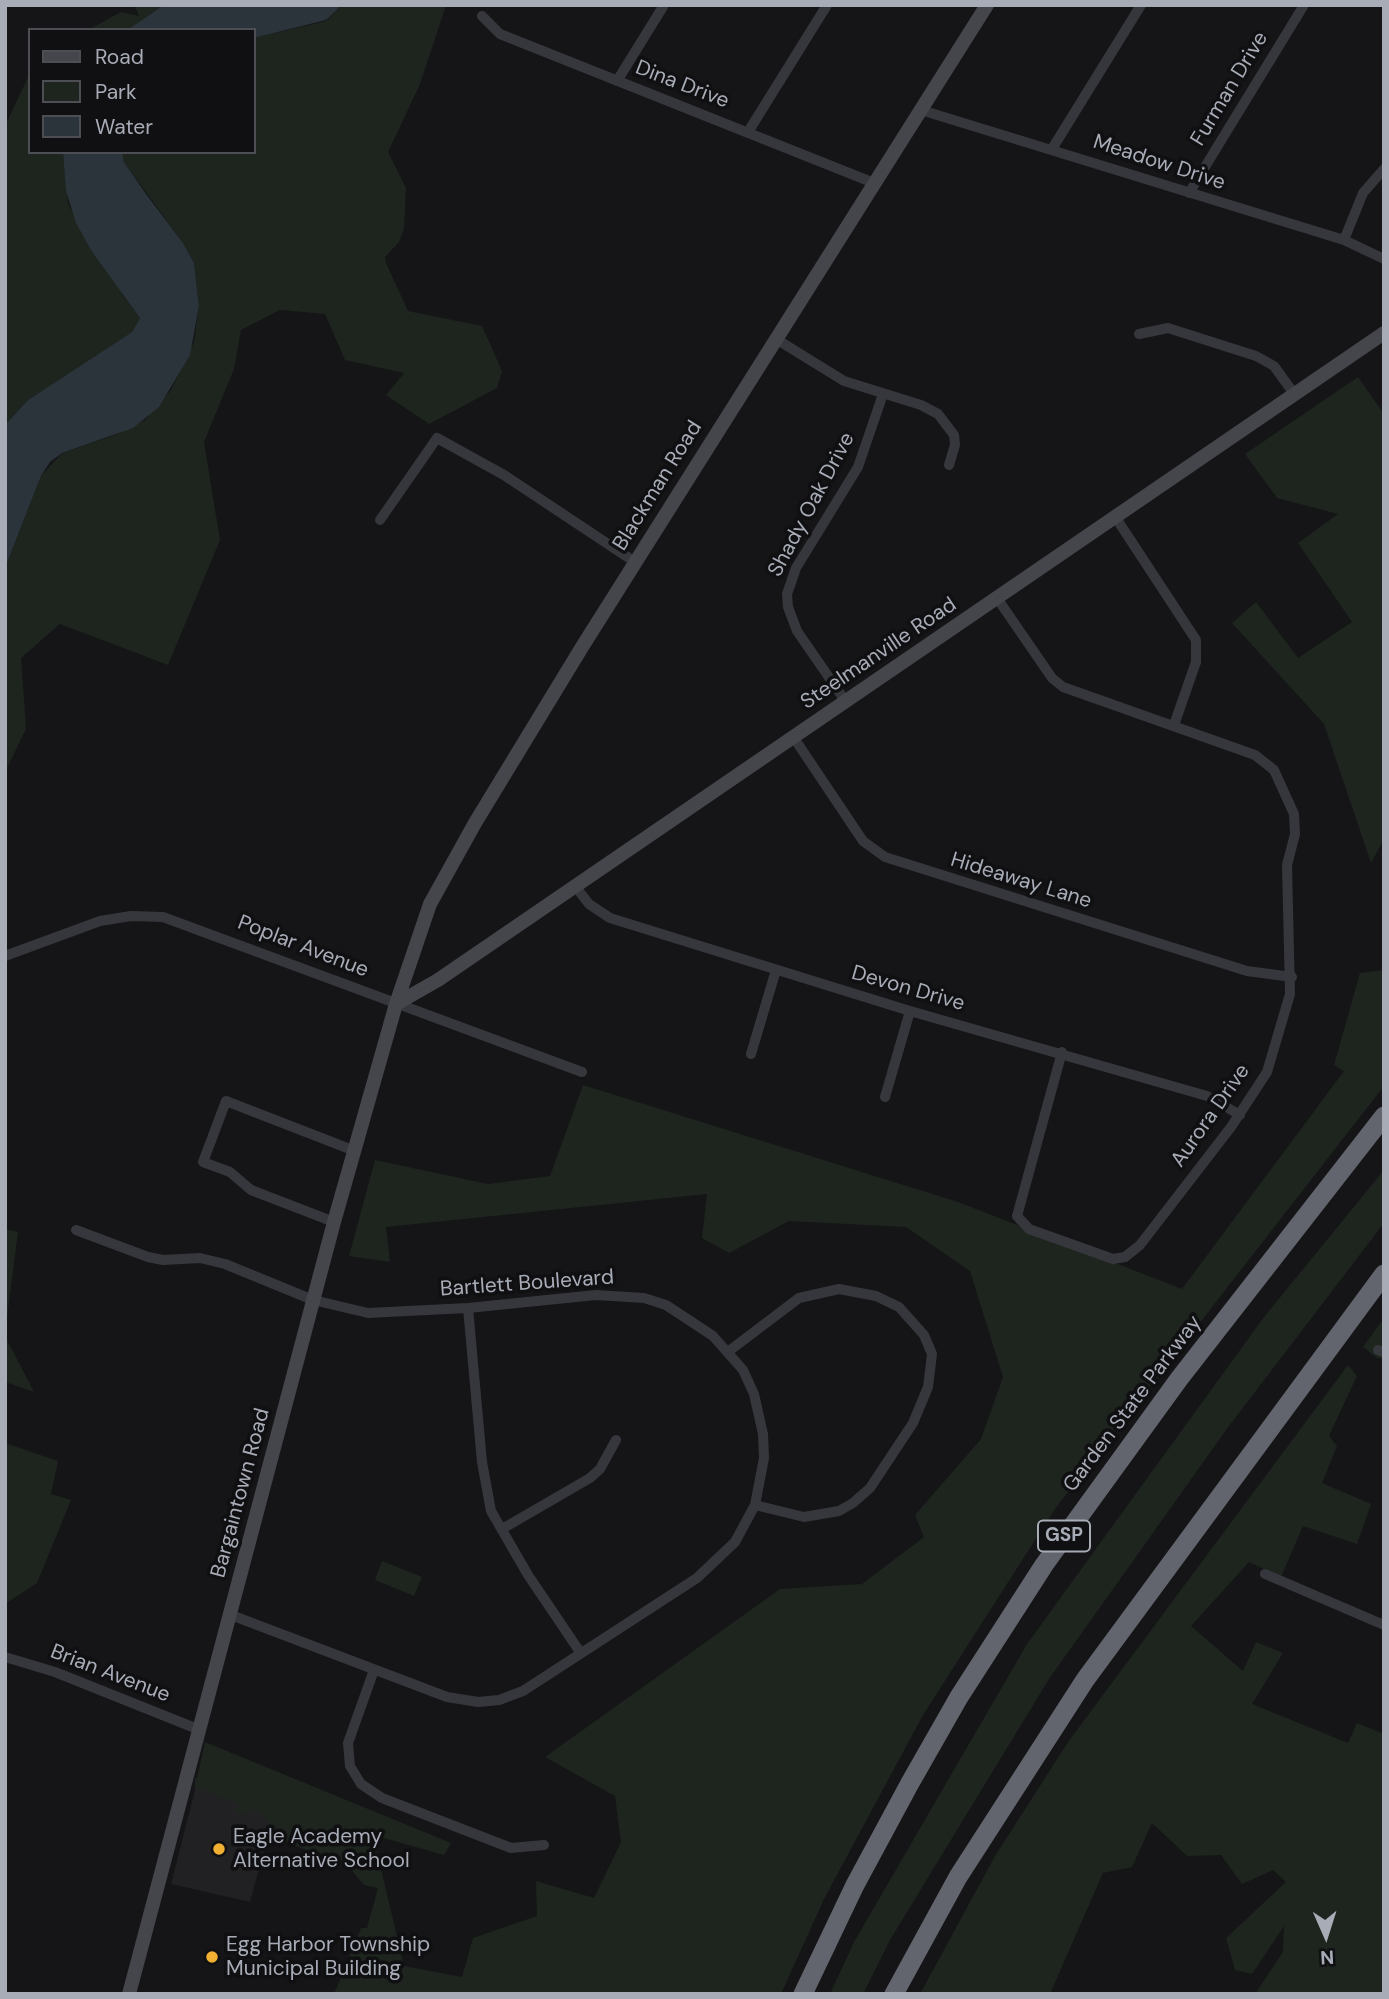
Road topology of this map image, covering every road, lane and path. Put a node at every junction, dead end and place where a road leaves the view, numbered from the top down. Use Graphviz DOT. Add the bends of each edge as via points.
graph roads {
  1 [pos="664,5"];
  2 [pos="827,5"];
  3 [pos="986,5"];
  4 [pos="1141,5"];
  5 [pos="1304,5"];
  6 [pos="482,16"];
  7 [pos="617,80"];
  8 [pos="921,110"];
  9 [pos="748,132"];
  10 [pos="1052,149"];
  11 [pos="1384,169"];
  12 [pos="874,183"];
  13 [pos="1189,193"];
  14 [pos="1344,240"];
  15 [pos="1384,259"];
  16 [pos="1384,333"];
  17 [pos="1139,334"];
  18 [pos="776,339"];
  19 [pos="883,394"];
  20 [pos="1295,395"];
  21 [pos="949,466"];
  22 [pos="1116,518"];
  23 [pos="380,520"];
  24 [pos="635,562"];
  25 [pos="997,598"];
  26 [pos="846,702"];
  27 [pos="1174,725"];
  28 [pos="794,738"];
  29 [pos="575,886"];
  30 [pos="5,956"];
  31 [pos="776,970"];
  32 [pos="1292,977"];
  33 [pos="396,1004"];
  34 [pos="910,1011"];
  35 [pos="1062,1052"];
  36 [pos="751,1054"];
  37 [pos="582,1072"];
  38 [pos="885,1097"];
  39 [pos="1240,1115"];
  40 [pos="1384,1116"];
  41 [pos="355,1151"];
  42 [pos="334,1222"];
  43 [pos="76,1230"];
  44 [pos="1384,1274"];
  45 [pos="313,1300"];
  46 [pos="468,1308"];
  47 [pos="729,1351"];
  48 [pos="616,1440"];
  49 [pos="755,1505"];
  50 [pos="502,1529"];
  51 [pos="1265,1574"];
  52 [pos="231,1615"];
  53 [pos="1384,1625"];
  54 [pos="580,1652"];
  55 [pos="5,1657"];
  56 [pos="374,1670"];
  57 [pos="200,1730"];
  58 [pos="544,1845"];
  59 [pos="128,1994"];
  60 [pos="803,1994"];
  61 [pos="894,1994"];
  1 -- 7 [label="street"];
  2 -- 9 [label="street"];
  3 -- 8 [label="main road, Blackman Road"];
  4 -- 10 [label="street"];
  5 -- 13 [label="street, Furman Drive"];
  6 -- 7 [label="street, Dina Drive" via="500,34"];
  7 -- 9 [label="street, Dina Drive"];
  8 -- 10 [label="street, Meadow Drive"];
  8 -- 12 [label="main road, Blackman Road"];
  9 -- 12 [label="street, Dina Drive"];
  10 -- 13 [label="street, Meadow Drive"];
  11 -- 14 [label="street" via="1363,192"];
  12 -- 18 [label="main road, Blackman Road"];
  13 -- 14 [label="street, Meadow Drive"];
  14 -- 15 [label="street, Meadow Drive"];
  16 -- 20 [label="main road, Steelmanville Road"];
  17 -- 20 [label="street" via="1168,328 1256,356 1275,366"];
  18 -- 19 [label="street" via="844,381"];
  18 -- 24 [label="main road, Blackman Road"];
  19 -- 21 [label="street" via="921,405 943,419 955,440"];
  19 -- 26 [label="street, Shady Oak Drive" via="858,467 796,568 787,594 797,631"];
  20 -- 22 [label="main road, Steelmanville Road"];
  22 -- 25 [label="main road, Steelmanville Road"];
  22 -- 27 [label="street" via="1196,640 1196,662"];
  23 -- 24 [label="street" via="437,438 504,475"];
  24 -- 33 [label="main road, Blackman Road" via="444,875 422,924"];
  25 -- 26 [label="main road, Steelmanville Road"];
  25 -- 27 [label="street, Aurora Drive" via="1063,687"];
  26 -- 28 [label="main road, Steelmanville Road"];
  27 -- 32 [label="street, Aurora Drive" via="1255,755 1274,770 1294,814 1295,834 1287,865"];
  28 -- 29 [label="main road, Steelmanville Road"];
  28 -- 32 [label="street, Hideaway Lane" via="863,841 885,857 1247,971"];
  29 -- 31 [label="street, Devon Drive" via="589,904 610,918"];
  29 -- 33 [label="main road, Steelmanville Road" via="427,988"];
  30 -- 33 [label="street, Poplar Avenue" via="100,921 157,916"];
  31 -- 34 [label="street, Devon Drive"];
  31 -- 36 [label="street"];
  32 -- 39 [label="street, Aurora Drive" via="1267,1072"];
  33 -- 37 [label="street, Poplar Avenue"];
  33 -- 41 [label="main road, Bargaintown Road"];
  34 -- 35 [label="street, Devon Drive"];
  34 -- 38 [label="street"];
  35 -- 39 [label="street, Devon Drive" via="1207,1096"];
  35 -- 39 [label="street, Aurora Drive" via="1017,1216 1028,1228 1113,1259 1125,1257 1140,1245"];
  40 -- 60 [label="highway, Garden State Parkway / GSP" via="1118,1459 1031,1584 910,1783"];
  41 -- 42 [label="main road, Bargaintown Road"];
  41 -- 42 [label="street" via="226,1101 203,1162 230,1172 251,1189"];
  42 -- 45 [label="main road, Bargaintown Road"];
  43 -- 45 [label="street, Bartlett Boulevard" via="155,1258 200,1258 225,1264"];
  44 -- 61 [label="highway" via="1086,1680 958,1877"];
  45 -- 46 [label="street, Bartlett Boulevard" via="368,1313"];
  45 -- 52 [label="main road, Bargaintown Road"];
  46 -- 47 [label="street, Bartlett Boulevard" via="596,1295 644,1298 689,1317"];
  46 -- 50 [label="street" via="486,1491"];
  47 -- 49 [label="street, Bartlett Boulevard" via="743,1370 760,1416 764,1458"];
  47 -- 49 [label="street" via="799,1298 839,1289 876,1296 899,1307 924,1335 932,1354 928,1387 914,1423 870,1488 853,1503 839,1511 804,1517"];
  48 -- 50 [label="street" via="590,1478"];
  49 -- 54 [label="street, Bartlett Boulevard" via="735,1542 715,1564"];
  50 -- 54 [label="street"];
  51 -- 53 [label="street"];
  52 -- 56 [label="street, Bartlett Boulevard"];
  52 -- 57 [label="main road, Bargaintown Road"];
  54 -- 56 [label="street, Bartlett Boulevard" via="523,1691 478,1702 447,1697"];
  55 -- 57 [label="street, Brian Avenue"];
  56 -- 58 [label="street" via="348,1740 348,1759 361,1784 382,1798 511,1849"];
  57 -- 59 [label="main road, Bargaintown Road"];
}
